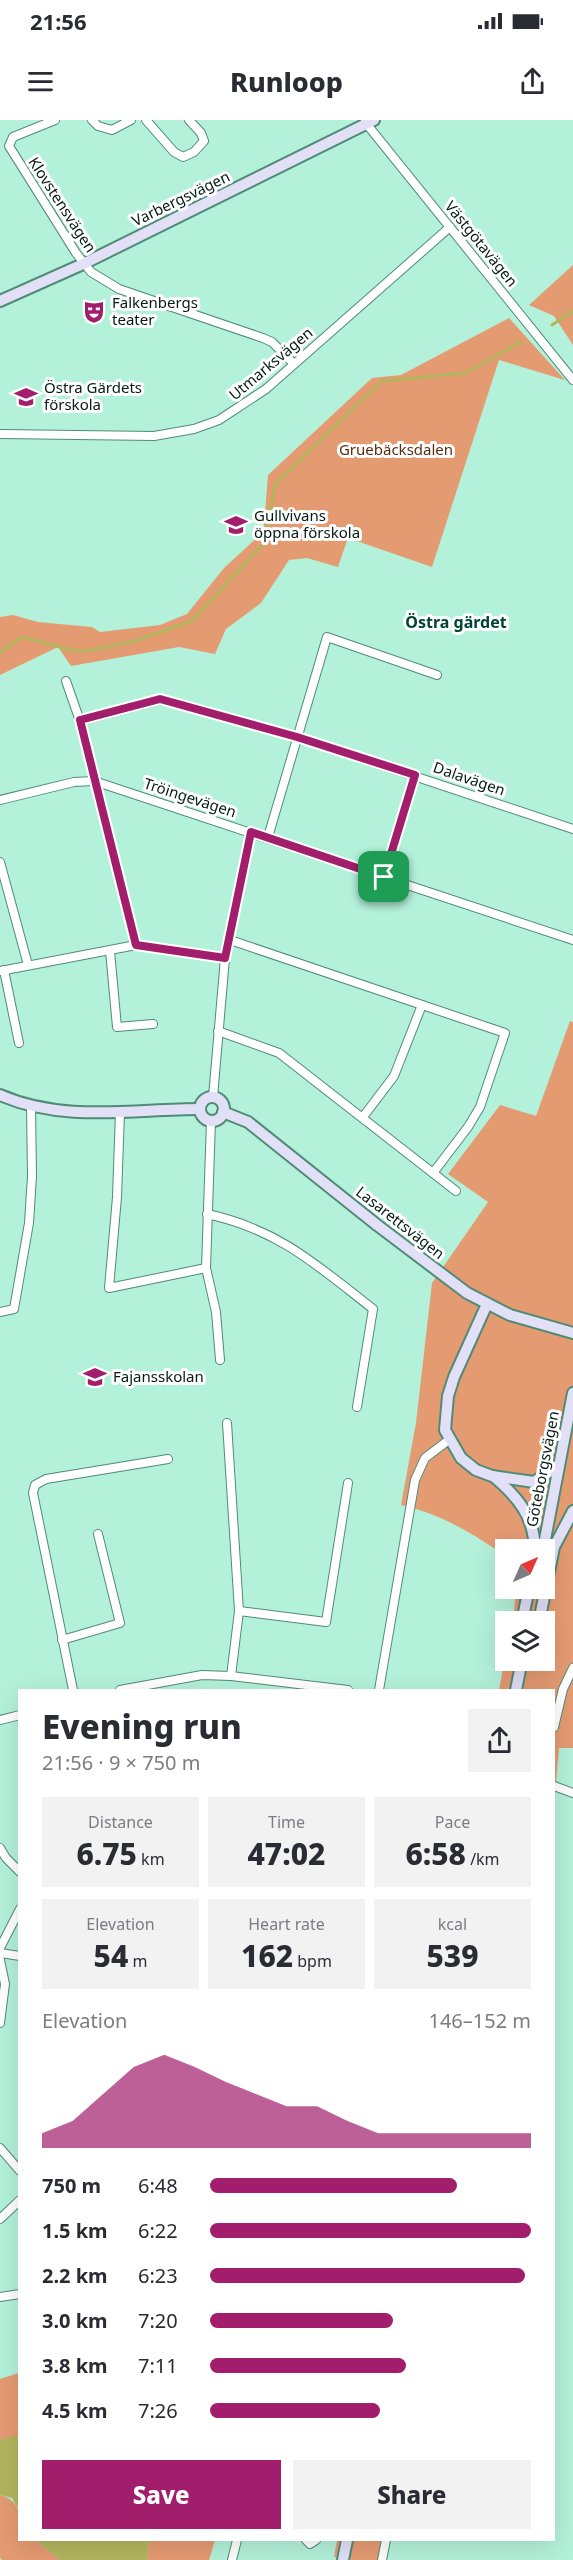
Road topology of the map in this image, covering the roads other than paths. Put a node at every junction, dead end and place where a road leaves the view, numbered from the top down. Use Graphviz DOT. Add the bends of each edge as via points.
graph roads {
  1 [pos="55,120"];
  2 [pos="92,120"];
  3 [pos="131,120"];
  4 [pos="146,120"];
  5 [pos="189,120"];
  6 [pos="368,121"];
  7 [pos="450,227"];
  8 [pos="83,264"];
  9 [pos="0,301"];
  10 [pos="294,364"];
  11 [pos="573,380"];
  12 [pos="0,434"];
  13 [pos="437,675"];
  14 [pos="66,681"];
  15 [pos="80,720"];
  16 [pos="297,737"];
  17 [pos="415,775"];
  18 [pos="94,781"];
  19 [pos="0,800"];
  20 [pos="573,829"];
  21 [pos="251,832"];
  22 [pos="268,837"];
  23 [pos="0,862"];
  24 [pos="384,877"];
  25 [pos="230,940"];
  26 [pos="573,940"];
  27 [pos="136,945"];
  28 [pos="110,951"];
  29 [pos="225,958"];
  30 [pos="28,965"];
  31 [pos="2,970"];
  32 [pos="422,1005"];
  33 [pos="153,1024"];
  34 [pos="218,1031"];
  35 [pos="19,1043"];
  36 [pos="0,1095"];
  37 [pos="213,1097"];
  38 [pos="31,1106"];
  39 [pos="201,1109"];
  40 [pos="120,1112"];
  41 [pos="224,1112"];
  42 [pos="363,1118"];
  43 [pos="212,1121"];
  44 [pos="433,1173"];
  45 [pos="456,1191"];
  46 [pos="207,1214"];
  47 [pos="206,1268"];
  48 [pos="487,1304"];
  49 [pos="0,1312"];
  50 [pos="573,1332"];
  51 [pos="220,1360"];
  52 [pos="573,1393"];
  53 [pos="357,1407"];
  54 [pos="227,1423"];
  55 [pos="450,1438"];
  56 [pos="168,1459"];
  57 [pos="558,1466"];
  58 [pos="492,1476"];
  59 [pos="348,1483"];
  60 [pos="573,1511"];
  61 [pos="98,1534"];
  62 [pos="535,1539"];
  63 [pos="545,1539"];
  64 [pos="238,1611"];
  65 [pos="541,1611"];
  66 [pos="62,1640"];
  67 [pos="573,1668"];
  68 [pos="512,1671"];
  69 [pos="520,1671"];
  70 [pos="231,1676"];
  71 [pos="73,1689"];
  72 [pos="125,1689"];
  73 [pos="314,1689"];
  74 [pos="379,1689"];
  75 [pos="516,1689"];
  76 [pos="18,1716"];
  77 [pos="0,1720"];
  78 [pos="555,1723"];
  79 [pos="555,1786"];
  80 [pos="573,1793"];
  81 [pos="0,1848"];
  82 [pos="18,1870"];
  83 [pos="18,1913"];
  84 [pos="0,1948"];
  85 [pos="0,1953"];
  86 [pos="18,1956"];
  87 [pos="0,1960"];
  88 [pos="0,2022"];
  89 [pos="0,2148"];
  90 [pos="18,2169"];
  91 [pos="18,2202"];
  92 [pos="0,2219"];
  93 [pos="18,2294"];
  94 [pos="0,2297"];
  95 [pos="237,2541"];
  96 [pos="347,2541"];
  97 [pos="386,2541"];
  98 [pos="232,2560"];
  99 [pos="343,2560"];
  100 [pos="382,2560"];
  1 -- 8 [label="street, Klovstensvägen" via="13,137 10,150"];
  2 -- 3 [label="street" via="112,130"];
  4 -- 5 [label="street" via="183,157 204,141"];
  6 -- 7 [label="street, Västgötavägen"];
  6 -- 8 [label="main road, Varbergsvägen"];
  7 -- 10 [label="street, Utmarksvägen"];
  7 -- 11 [label="street, Västgötavägen"];
  8 -- 9 [label="main road, Varbergsvägen"];
  8 -- 10 [label="street, Klovstensvägen" via="119,289 263,338"];
  10 -- 12 [label="street, Utmarksvägen" via="230,416 194,429 154,436"];
  13 -- 16 [label="street" via="327,637"];
  14 -- 15 [label="street"];
  15 -- 16 [label="street, Dalavägen" via="160,699"];
  15 -- 18 [label="street"];
  16 -- 17 [label="street, Dalavägen"];
  16 -- 22 [label="street"];
  17 -- 20 [label="street, Dalavägen"];
  17 -- 24 [label="street"];
  18 -- 19 [label="street, Tröingevägen"];
  18 -- 21 [label="street, Tröingevägen"];
  18 -- 27 [label="street"];
  21 -- 22 [label="street, Tröingevägen"];
  21 -- 25 [label="street"];
  22 -- 24 [label="street, Tröingevägen"];
  23 -- 30 [label="street"];
  24 -- 26 [label="street, Tröingevägen"];
  25 -- 29 [label="street"];
  25 -- 32 [label="street"];
  27 -- 28 [label="street"];
  27 -- 29 [label="street"];
  28 -- 30 [label="street"];
  28 -- 33 [label="street" via="117,1027"];
  29 -- 34 [label="street"];
  30 -- 31 [label="street"];
  31 -- 35 [label="street"];
  32 -- 42 [label="street" via="394,1076"];
  32 -- 44 [label="street" via="505,1033 480,1107"];
  34 -- 37 [label="street"];
  34 -- 42 [label="street" via="279,1053"];
  36 -- 38 [label="main road"];
  37 -- 39 [label="main road" via="203,1102"];
  37 -- 41 [label="main road, Lasarettsvägen" via="221,1102"];
  38 -- 40 [label="main road" via="72,1113"];
  38 -- 49 [label="street" via="29,1223 14,1309"];
  39 -- 40 [label="main road"];
  39 -- 43 [label="main road" via="203,1116"];
  40 -- 47 [label="street" via="109,1288"];
  41 -- 43 [label="main road"];
  41 -- 48 [label="main road, Lasarettsvägen" via="248,1122 429,1266"];
  42 -- 44 [label="street"];
  43 -- 46 [label="street"];
  44 -- 45 [label="street"];
  46 -- 47 [label="street"];
  46 -- 53 [label="street" via="287,1243 373,1309"];
  47 -- 51 [label="street"];
  48 -- 50 [label="main road, Lasarettsvägen" via="520,1318"];
  48 -- 55 [label="main road" via="448,1396 445,1430"];
  52 -- 57 [label="main road, Göteborgsvägen"];
  54 -- 64 [label="street"];
  55 -- 58 [label="main road" via="466,1463"];
  55 -- 74 [label="street" via="425,1458 415,1480"];
  56 -- 66 [label="street" via="46,1479 35,1485 33,1493"];
  57 -- 58 [label="main road" via="534,1482"];
  57 -- 63 [label="main road, Göteborgsvägen"];
  58 -- 62 [label="main road" via="523,1507 534,1527"];
  59 -- 64 [label="street" via="326,1622"];
  60 -- 65 [label="main road" via="554,1548"];
  61 -- 66 [label="street" via="120,1623"];
  64 -- 70 [label="street"];
  66 -- 71 [label="street"];
  67 -- 78 [label="street"];
  68 -- 75 [label="main road"];
  69 -- 75 [label="main road"];
  70 -- 72 [label="street" via="202,1675"];
  70 -- 73 [label="street"];
  76 -- 77 [label="street"];
  79 -- 80 [label="street"];
  81 -- 82 [label="street"];
  83 -- 84 [label="street"];
  85 -- 86 [label="street"];
  87 -- 88 [label="street" via="5,1984"];
  89 -- 90 [label="street"];
  91 -- 92 [label="street"];
  93 -- 94 [label="street"];
  95 -- 98 [label="street"];
  96 -- 99 [label="main road"];
  97 -- 100 [label="street"];
}
